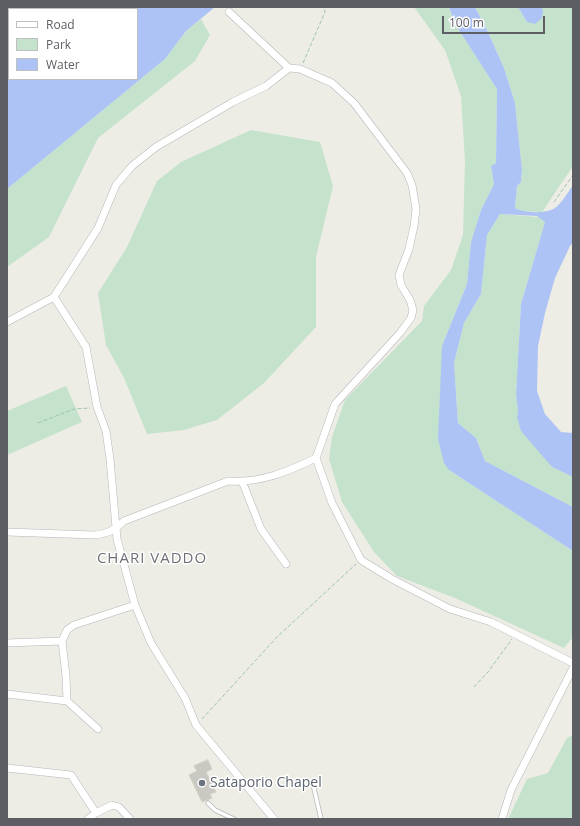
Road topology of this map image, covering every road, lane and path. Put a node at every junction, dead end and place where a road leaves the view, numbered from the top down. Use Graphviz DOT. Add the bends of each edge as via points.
graph roads {
  1 [pos="324,7"];
  2 [pos="229,12"];
  3 [pos="289,68"];
  4 [pos="300,69"];
  5 [pos="573,175"];
  6 [pos="554,202"];
  7 [pos="54,297"];
  8 [pos="7,322"];
  9 [pos="97,407"];
  10 [pos="38,423"];
  11 [pos="316,458"];
  12 [pos="242,481"];
  13 [pos="116,529"];
  14 [pos="7,532"];
  15 [pos="361,560"];
  16 [pos="286,564"];
  17 [pos="135,605"];
  18 [pos="516,634"];
  19 [pos="62,641"];
  20 [pos="7,643"];
  21 [pos="573,663"];
  22 [pos="573,668"];
  23 [pos="474,688"];
  24 [pos="7,694"];
  25 [pos="67,701"];
  26 [pos="196,726"];
  27 [pos="98,729"];
  28 [pos="7,768"];
  29 [pos="313,784"];
  30 [pos="208,803"];
  31 [pos="96,813"];
  32 [pos="88,819"];
  33 [pos="130,819"];
  34 [pos="234,819"];
  35 [pos="274,819"];
  36 [pos="321,819"];
  37 [pos="502,819"];
  1 -- 4 [label="path" via="325,12"];
  2 -- 3 [label="street"];
  3 -- 4 [label="street"];
  3 -- 7 [label="street" via="266,86 232,102 156,147 132,166 116,185 98,228"];
  4 -- 11 [label="street" via="332,83 354,103 407,173 416,209 409,249 399,275 411,305 411,318 335,404"];
  5 -- 6 [label="path"];
  7 -- 8 [label="street"];
  7 -- 9 [label="street" via="86,347"];
  9 -- 10 [label="path" via="74,410"];
  9 -- 13 [label="street" via="106,431"];
  11 -- 12 [label="street" via="289,471"];
  11 -- 15 [label="street" via="332,503"];
  12 -- 13 [label="street" via="228,481 124,521"];
  12 -- 16 [label="street" via="261,529"];
  13 -- 14 [label="street" via="94,535"];
  13 -- 17 [label="street"];
  15 -- 18 [label="street" via="392,580 450,609 491,622"];
  15 -- 26 [label="path" via="277,637"];
  17 -- 19 [label="street" via="74,625 67,630"];
  17 -- 26 [label="street" via="151,643 185,698"];
  18 -- 21 [label="street"];
  18 -- 23 [label="path"];
  19 -- 20 [label="street"];
  19 -- 25 [label="street"];
  22 -- 37 [label="street" via="511,790"];
  24 -- 25 [label="street"];
  25 -- 27 [label="street"];
  26 -- 35 [label="street"];
  28 -- 31 [label="street" via="71,775"];
  29 -- 36 [label="lane"];
  30 -- 34 [label="lane" via="215,810"];
  31 -- 32 [label="street"];
  31 -- 33 [label="street" via="112,805 119,807"];
}
